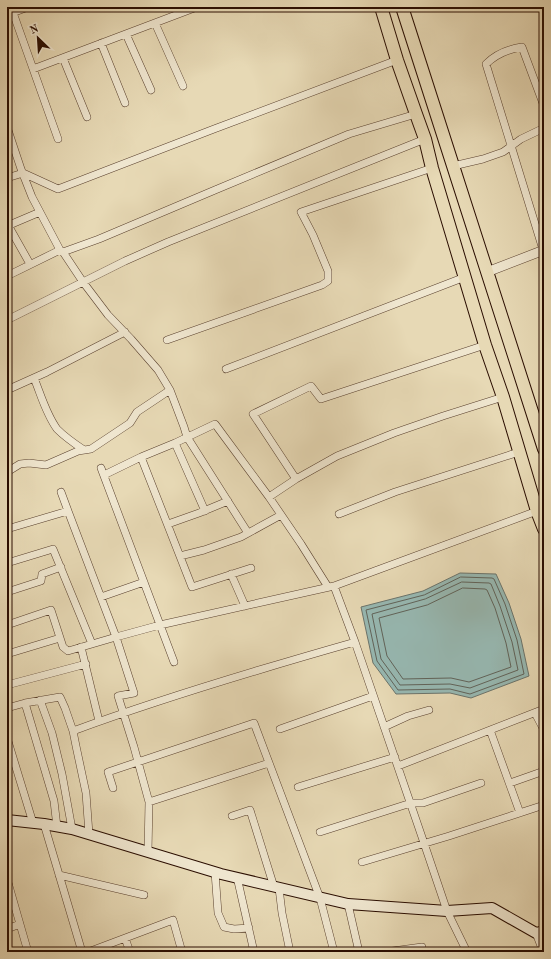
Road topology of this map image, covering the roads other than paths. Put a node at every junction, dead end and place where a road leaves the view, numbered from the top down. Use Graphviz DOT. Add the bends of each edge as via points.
graph roads {
  1 [pos="28,7"];
  2 [pos="197,7"];
  3 [pos="381,7"];
  4 [pos="402,7"];
  5 [pos="10,12"];
  6 [pos="155,23"];
  7 [pos="126,34"];
  8 [pos="101,43"];
  9 [pos="62,58"];
  10 [pos="397,60"];
  11 [pos="33,69"];
  12 [pos="183,86"];
  13 [pos="151,90"];
  14 [pos="125,103"];
  15 [pos="544,106"];
  16 [pos="416,114"];
  17 [pos="87,117"];
  18 [pos="7,127"];
  19 [pos="544,128"];
  20 [pos="58,139"];
  21 [pos="424,139"];
  22 [pos="511,146"];
  23 [pos="453,166"];
  24 [pos="432,168"];
  25 [pos="23,172"];
  26 [pos="7,178"];
  27 [pos="40,212"];
  28 [pos="8,226"];
  29 [pos="61,251"];
  30 [pos="544,251"];
  31 [pos="30,264"];
  32 [pos="487,272"];
  33 [pos="7,276"];
  34 [pos="464,277"];
  35 [pos="83,282"];
  36 [pos="7,320"];
  37 [pos="125,332"];
  38 [pos="167,340"];
  39 [pos="485,345"];
  40 [pos="226,369"];
  41 [pos="34,378"];
  42 [pos="7,390"];
  43 [pos="170,390"];
  44 [pos="503,397"];
  45 [pos="187,437"];
  46 [pos="175,444"];
  47 [pos="84,450"];
  48 [pos="544,450"];
  49 [pos="519,452"];
  50 [pos="141,457"];
  51 [pos="7,472"];
  52 [pos="296,479"];
  53 [pos="61,492"];
  54 [pos="269,497"];
  55 [pos="228,501"];
  56 [pos="68,511"];
  57 [pos="205,511"];
  58 [pos="537,511"];
  59 [pos="339,514"];
  60 [pos="281,515"];
  61 [pos="168,524"];
  62 [pos="544,528"];
  63 [pos="7,529"];
  64 [pos="248,532"];
  65 [pos="180,556"];
  66 [pos="7,563"];
  67 [pos="61,567"];
  68 [pos="251,568"];
  69 [pos="231,574"];
  70 [pos="144,582"];
  71 [pos="331,586"];
  72 [pos="7,592"];
  73 [pos="101,598"];
  74 [pos="245,606"];
  75 [pos="7,625"];
  76 [pos="160,625"];
  77 [pos="116,637"];
  78 [pos="60,638"];
  79 [pos="355,642"];
  80 [pos="92,644"];
  81 [pos="81,647"];
  82 [pos="7,654"];
  83 [pos="174,662"];
  84 [pos="86,664"];
  85 [pos="7,685"];
  86 [pos="374,696"];
  87 [pos="40,700"];
  88 [pos="25,703"];
  89 [pos="7,708"];
  90 [pos="544,709"];
  91 [pos="429,710"];
  92 [pos="124,713"];
  93 [pos="535,713"];
  94 [pos="99,721"];
  95 [pos="384,726"];
  96 [pos="280,729"];
  97 [pos="490,730"];
  98 [pos="544,730"];
  99 [pos="73,731"];
  100 [pos="7,738"];
  101 [pos="394,757"];
  102 [pos="138,762"];
  103 [pos="269,763"];
  104 [pos="398,766"];
  105 [pos="544,772"];
  106 [pos="480,783"];
  107 [pos="510,784"];
  108 [pos="298,786"];
  109 [pos="113,788"];
  110 [pos="149,802"];
  111 [pos="410,803"];
  112 [pos="544,805"];
  113 [pos="520,812"];
  114 [pos="232,816"];
  115 [pos="8,818"];
  116 [pos="33,823"];
  117 [pos="44,824"];
  118 [pos="57,827"];
  119 [pos="72,829"];
  120 [pos="320,832"];
  121 [pos="89,834"];
  122 [pos="424,843"];
  123 [pos="148,852"];
  124 [pos="362,862"];
  125 [pos="215,872"];
  126 [pos="59,875"];
  127 [pos="237,877"];
  128 [pos="7,879"];
  129 [pos="277,887"];
  130 [pos="144,895"];
  131 [pos="320,898"];
  132 [pos="348,904"];
  133 [pos="447,911"];
  134 [pos="20,924"];
  135 [pos="249,928"];
  136 [pos="7,929"];
  137 [pos="540,932"];
  138 [pos="125,938"];
  139 [pos="422,947"];
  140 [pos="252,951"];
  141 [pos="28,952"];
  142 [pos="82,952"];
  143 [pos="88,952"];
  144 [pos="130,952"];
  145 [pos="182,952"];
  146 [pos="290,952"];
  147 [pos="334,952"];
  148 [pos="359,952"];
  149 [pos="385,952"];
  150 [pos="467,952"];
  151 [pos="544,952"];
  1 -- 5 [label="street"];
  2 -- 6 [label="street"];
  3 -- 10 [label="main road"];
  4 -- 23 [label="main road"];
  5 -- 11 [label="street"];
  6 -- 7 [label="street"];
  6 -- 12 [label="street"];
  7 -- 8 [label="street"];
  7 -- 13 [label="street"];
  8 -- 9 [label="street"];
  8 -- 14 [label="street"];
  9 -- 11 [label="street"];
  9 -- 17 [label="street"];
  10 -- 16 [label="main road"];
  10 -- 25 [label="street" via="58,189"];
  11 -- 20 [label="street"];
  15 -- 22 [label="street" via="522,46 492,58 486,64"];
  16 -- 21 [label="main road"];
  16 -- 29 [label="street" via="349,134 99,239"];
  18 -- 25 [label="street"];
  19 -- 22 [label="street"];
  21 -- 24 [label="main road"];
  21 -- 35 [label="street" via="168,242"];
  22 -- 23 [label="street" via="503,152 483,159"];
  22 -- 30 [label="street"];
  23 -- 32 [label="main road"];
  24 -- 34 [label="main road"];
  24 -- 38 [label="street" via="301,212 328,271 328,281 322,285"];
  25 -- 26 [label="street"];
  25 -- 27 [label="street"];
  27 -- 28 [label="street"];
  27 -- 29 [label="street"];
  28 -- 31 [label="street"];
  29 -- 31 [label="street"];
  29 -- 35 [label="street"];
  30 -- 32 [label="street"];
  31 -- 33 [label="street"];
  32 -- 48 [label="main road"];
  34 -- 39 [label="main road"];
  34 -- 40 [label="street"];
  35 -- 36 [label="street"];
  35 -- 37 [label="street" via="108,315"];
  37 -- 41 [label="street"];
  37 -- 43 [label="street" via="158,370"];
  39 -- 44 [label="main road"];
  39 -- 52 [label="street" via="321,399 311,386 253,414"];
  41 -- 42 [label="street"];
  41 -- 47 [label="street" via="54,424"];
  43 -- 45 [label="street"];
  43 -- 47 [label="street" via="137,412 130,423 92,449"];
  44 -- 49 [label="main road"];
  44 -- 52 [label="street" via="394,433 337,456"];
  45 -- 46 [label="street"];
  45 -- 54 [label="street" via="215,424"];
  45 -- 55 [label="street"];
  46 -- 50 [label="street"];
  46 -- 57 [label="street"];
  47 -- 51 [label="street" via="46,465 20,464"];
  49 -- 58 [label="main road"];
  49 -- 59 [label="street" via="395,492"];
  50 -- 61 [label="street"];
  50 -- 70 [label="street" via="102,472"];
  52 -- 54 [label="street"];
  53 -- 56 [label="street"];
  54 -- 60 [label="street"];
  55 -- 57 [label="street"];
  55 -- 64 [label="street"];
  56 -- 63 [label="street"];
  56 -- 73 [label="street"];
  57 -- 61 [label="street"];
  58 -- 62 [label="main road"];
  58 -- 71 [label="street"];
  60 -- 64 [label="street"];
  60 -- 71 [label="street"];
  61 -- 65 [label="street"];
  64 -- 65 [label="street" via="241,537"];
  65 -- 69 [label="street" via="192,587"];
  66 -- 67 [label="street" via="53,549"];
  67 -- 72 [label="street" via="42,574 41,581"];
  67 -- 80 [label="street"];
  68 -- 69 [label="street"];
  69 -- 74 [label="street"];
  70 -- 73 [label="street"];
  70 -- 76 [label="street"];
  71 -- 74 [label="street"];
  71 -- 79 [label="street"];
  73 -- 77 [label="street"];
  74 -- 76 [label="street"];
  75 -- 78 [label="street" via="51,610"];
  76 -- 77 [label="street"];
  76 -- 83 [label="street"];
  77 -- 80 [label="street"];
  77 -- 92 [label="street" via="134,693 118,696"];
  78 -- 81 [label="street" via="63,647 68,651"];
  78 -- 82 [label="street"];
  79 -- 86 [label="street"];
  79 -- 92 [label="street" via="259,669"];
  80 -- 81 [label="street"];
  81 -- 84 [label="street"];
  84 -- 85 [label="street"];
  84 -- 94 [label="street"];
  86 -- 95 [label="street"];
  86 -- 96 [label="street"];
  87 -- 88 [label="street"];
  87 -- 99 [label="street" via="60,697"];
  87 -- 119 [label="street" via="52,733"];
  88 -- 89 [label="street"];
  88 -- 118 [label="street" via="54,801"];
  90 -- 93 [label="street"];
  91 -- 95 [label="street"];
  92 -- 94 [label="street"];
  92 -- 102 [label="street"];
  93 -- 97 [label="street"];
  93 -- 98 [label="street"];
  94 -- 99 [label="street"];
  95 -- 101 [label="street"];
  97 -- 104 [label="street"];
  97 -- 107 [label="street"];
  99 -- 121 [label="street" via="86,793"];
  100 -- 116 [label="street"];
  101 -- 104 [label="street"];
  101 -- 108 [label="street"];
  102 -- 103 [label="street" via="254,723"];
  102 -- 109 [label="street" via="108,772"];
  102 -- 110 [label="street"];
  103 -- 110 [label="street"];
  103 -- 131 [label="street"];
  104 -- 111 [label="street"];
  105 -- 107 [label="street"];
  106 -- 111 [label="street" via="423,803"];
  107 -- 113 [label="street"];
  110 -- 123 [label="street"];
  111 -- 120 [label="street"];
  111 -- 122 [label="street"];
  112 -- 113 [label="street"];
  113 -- 122 [label="street"];
  114 -- 129 [label="street" via="250,810"];
  115 -- 116 [label="main road"];
  116 -- 117 [label="main road"];
  117 -- 118 [label="main road"];
  117 -- 126 [label="street"];
  118 -- 119 [label="main road"];
  119 -- 121 [label="main road"];
  121 -- 123 [label="main road"];
  122 -- 124 [label="street"];
  122 -- 133 [label="street"];
  123 -- 125 [label="main road"];
  125 -- 127 [label="main road"];
  125 -- 135 [label="street" via="218,913 224,927"];
  126 -- 130 [label="street"];
  126 -- 142 [label="street"];
  127 -- 129 [label="main road"];
  127 -- 135 [label="street"];
  128 -- 134 [label="street"];
  129 -- 131 [label="main road"];
  129 -- 146 [label="street"];
  131 -- 132 [label="main road"];
  131 -- 147 [label="street"];
  132 -- 133 [label="main road"];
  132 -- 148 [label="street"];
  133 -- 137 [label="main road" via="492,908"];
  133 -- 150 [label="street"];
  134 -- 136 [label="street"];
  134 -- 141 [label="street"];
  135 -- 140 [label="street"];
  137 -- 151 [label="street"];
  138 -- 143 [label="street"];
  138 -- 144 [label="street"];
  138 -- 145 [label="street" via="173,920"];
  139 -- 149 [label="street"];
}
